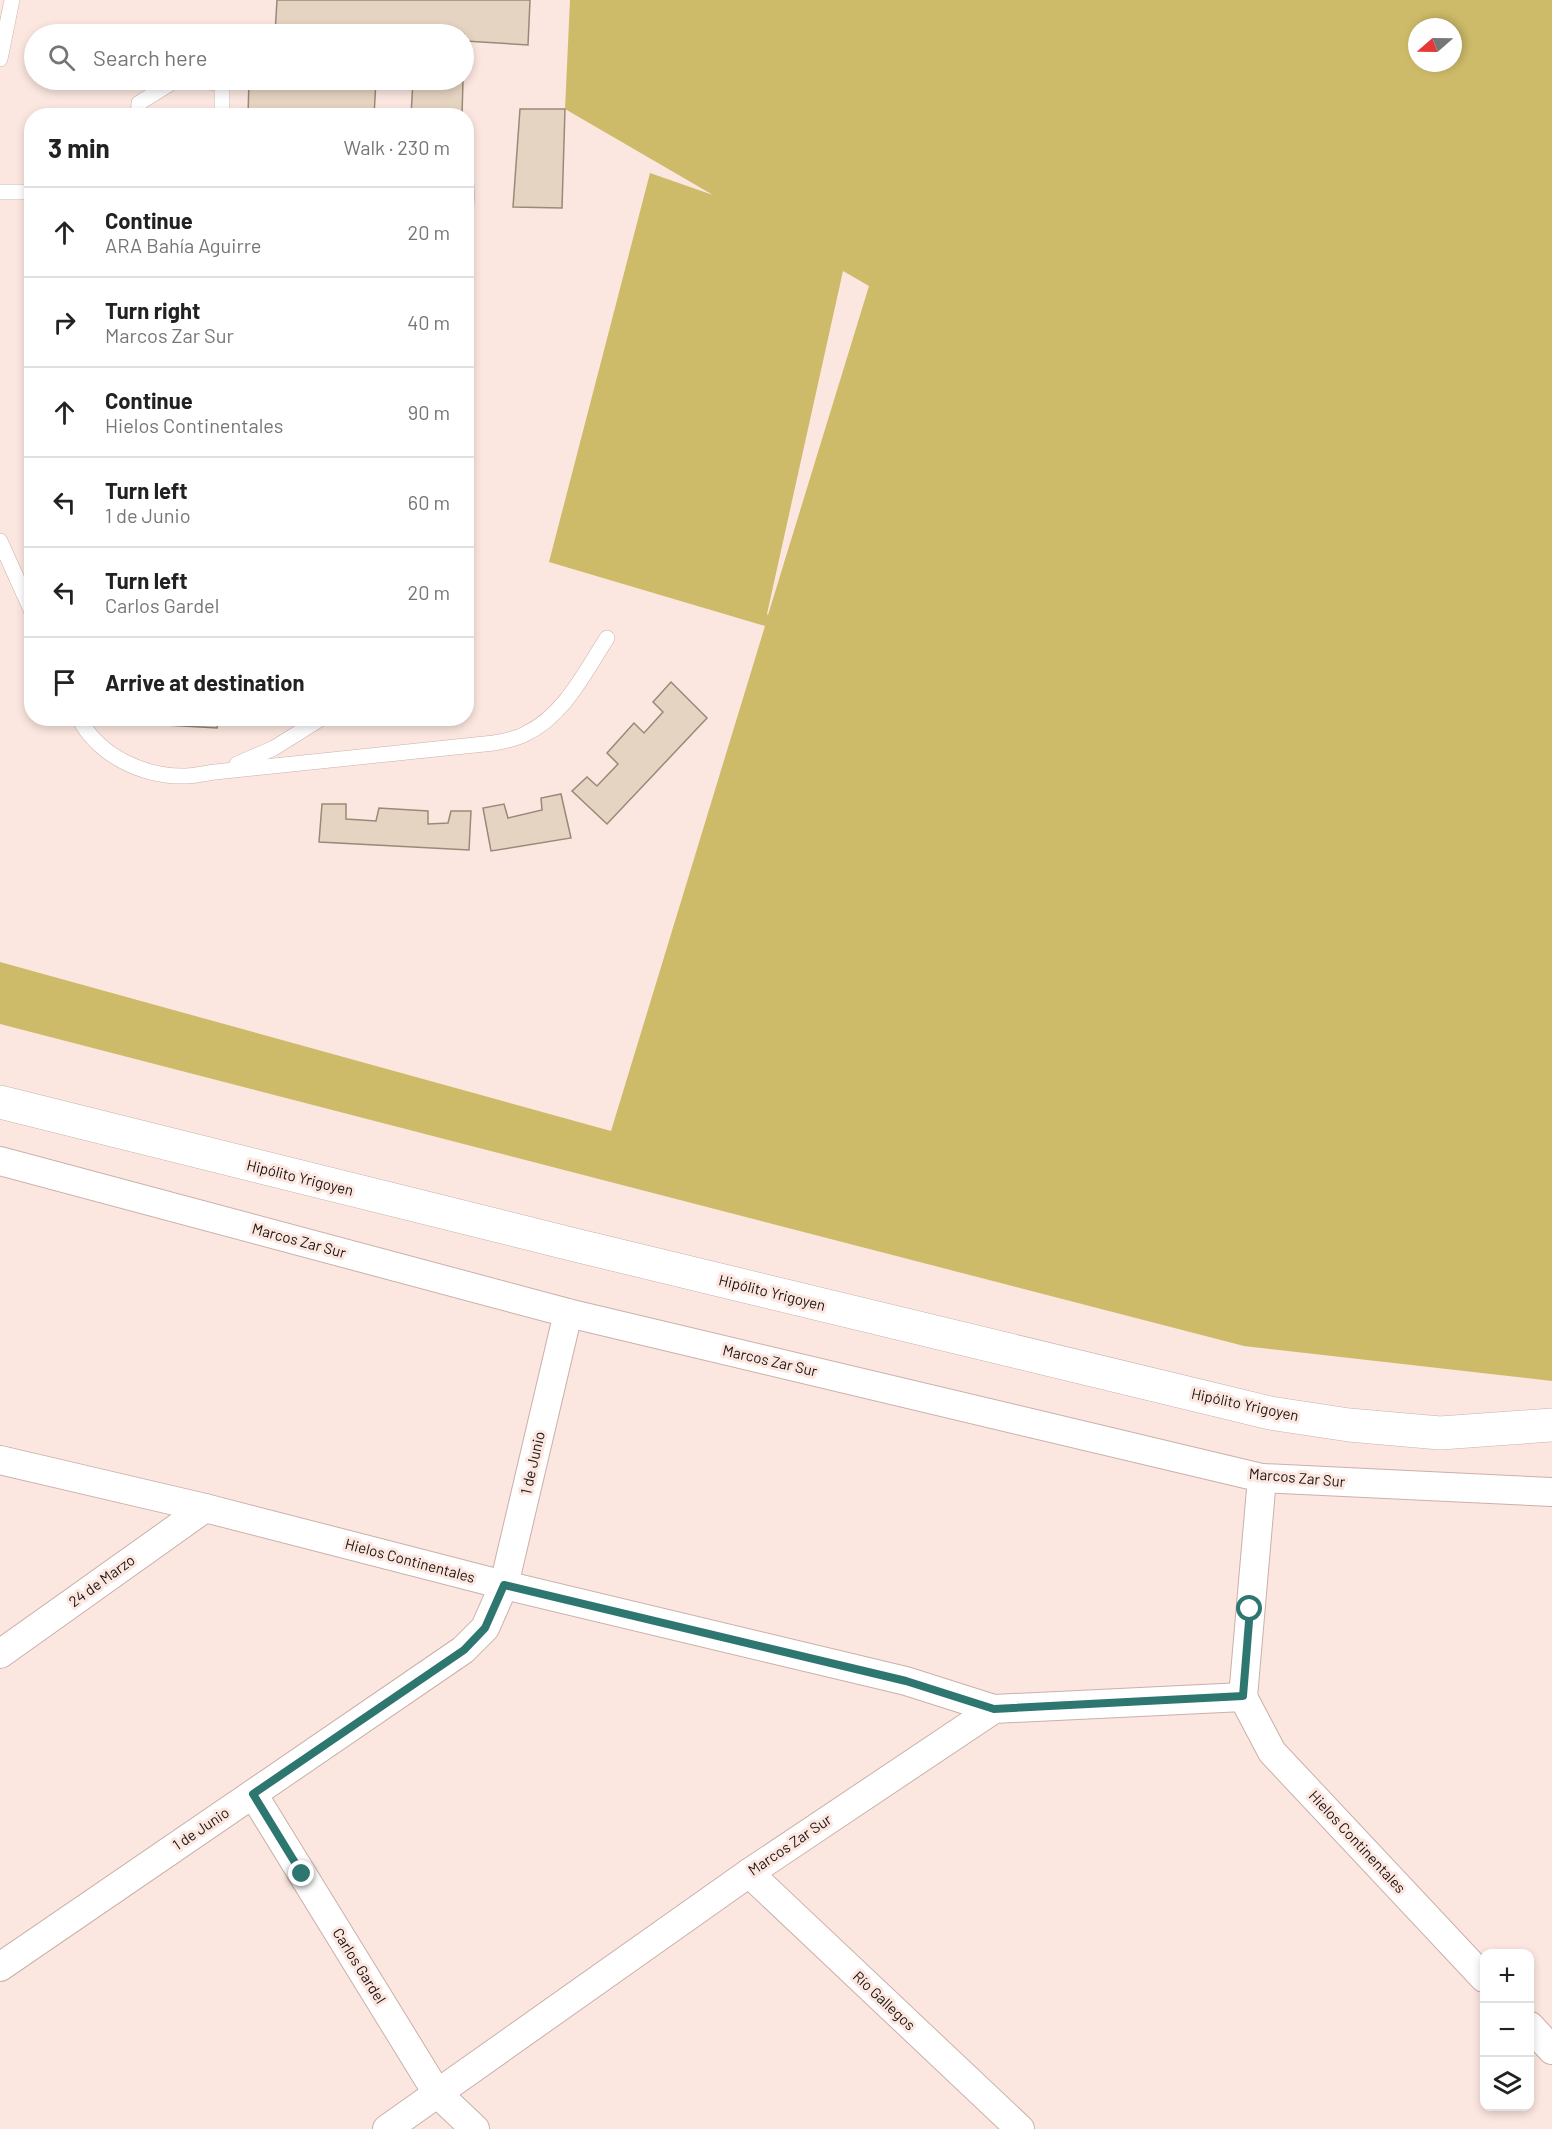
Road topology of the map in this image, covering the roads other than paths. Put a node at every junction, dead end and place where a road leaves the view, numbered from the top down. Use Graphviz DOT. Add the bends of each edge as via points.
graph roads {
  1 [pos="12,0"];
  2 [pos="0,59"];
  3 [pos="160,90"];
  4 [pos="222,90"];
  5 [pos="139,108"];
  6 [pos="222,108"];
  7 [pos="0,192"];
  8 [pos="24,192"];
  9 [pos="0,541"];
  10 [pos="24,594"];
  11 [pos="607,638"];
  12 [pos="86,726"];
  13 [pos="299,726"];
  14 [pos="214,772"];
  15 [pos="0,1102"];
  16 [pos="0,1161"];
  17 [pos="568,1313"];
  18 [pos="1552,1425"];
  19 [pos="0,1460"];
  20 [pos="1262,1478"];
  21 [pos="1552,1492"];
  22 [pos="205,1508"];
  23 [pos="504,1585"];
  24 [pos="0,1654"];
  25 [pos="1243,1696"];
  26 [pos="994,1709"];
  27 [pos="253,1794"];
  28 [pos="748,1873"];
  29 [pos="0,1967"];
  30 [pos="1480,1973"];
  31 [pos="1534,2030"];
  32 [pos="1552,2050"];
  33 [pos="437,2094"];
  34 [pos="387,2129"];
  35 [pos="475,2129"];
  36 [pos="1020,2129"];
  1 -- 2 [label="lane"];
  3 -- 5 [label="lane" via="139,103"];
  4 -- 6 [label="lane"];
  7 -- 8 [label="lane"];
  9 -- 10 [label="lane"];
  11 -- 14 [label="lane" via="569,696 548,719 525,735 494,743"];
  12 -- 14 [label="lane" via="99,745 117,759 140,768 167,775"];
  13 -- 14 [label="lane" via="251,759"];
  15 -- 18 [label="main road, Hipólito Yrigoyen" via="1270,1413 1440,1433"];
  16 -- 17 [label="street, Marcos Zar Sur"];
  17 -- 20 [label="street, Marcos Zar Sur"];
  17 -- 23 [label="street, 1 de Junio"];
  19 -- 22 [label="street, Hielos Continentales"];
  20 -- 21 [label="street, Marcos Zar Sur"];
  20 -- 25 [label="street"];
  22 -- 23 [label="street, Hielos Continentales"];
  22 -- 24 [label="street, 24 de Marzo"];
  23 -- 26 [label="street, Hielos Continentales" via="906,1681"];
  23 -- 27 [label="street, 1 de Junio" via="485,1628 464,1650"];
  25 -- 26 [label="street"];
  25 -- 30 [label="street, Hielos Continentales" via="1272,1752"];
  26 -- 28 [label="street, Marcos Zar Sur"];
  27 -- 29 [label="street, 1 de Junio"];
  27 -- 33 [label="street, Carlos Gardel"];
  28 -- 33 [label="street, Marcos Zar Sur"];
  28 -- 36 [label="street, Río Gallegos"];
  31 -- 32 [label="street"];
  33 -- 34 [label="street, Marcos Zar Sur"];
  33 -- 35 [label="street, Carlos Gardel"];
}
